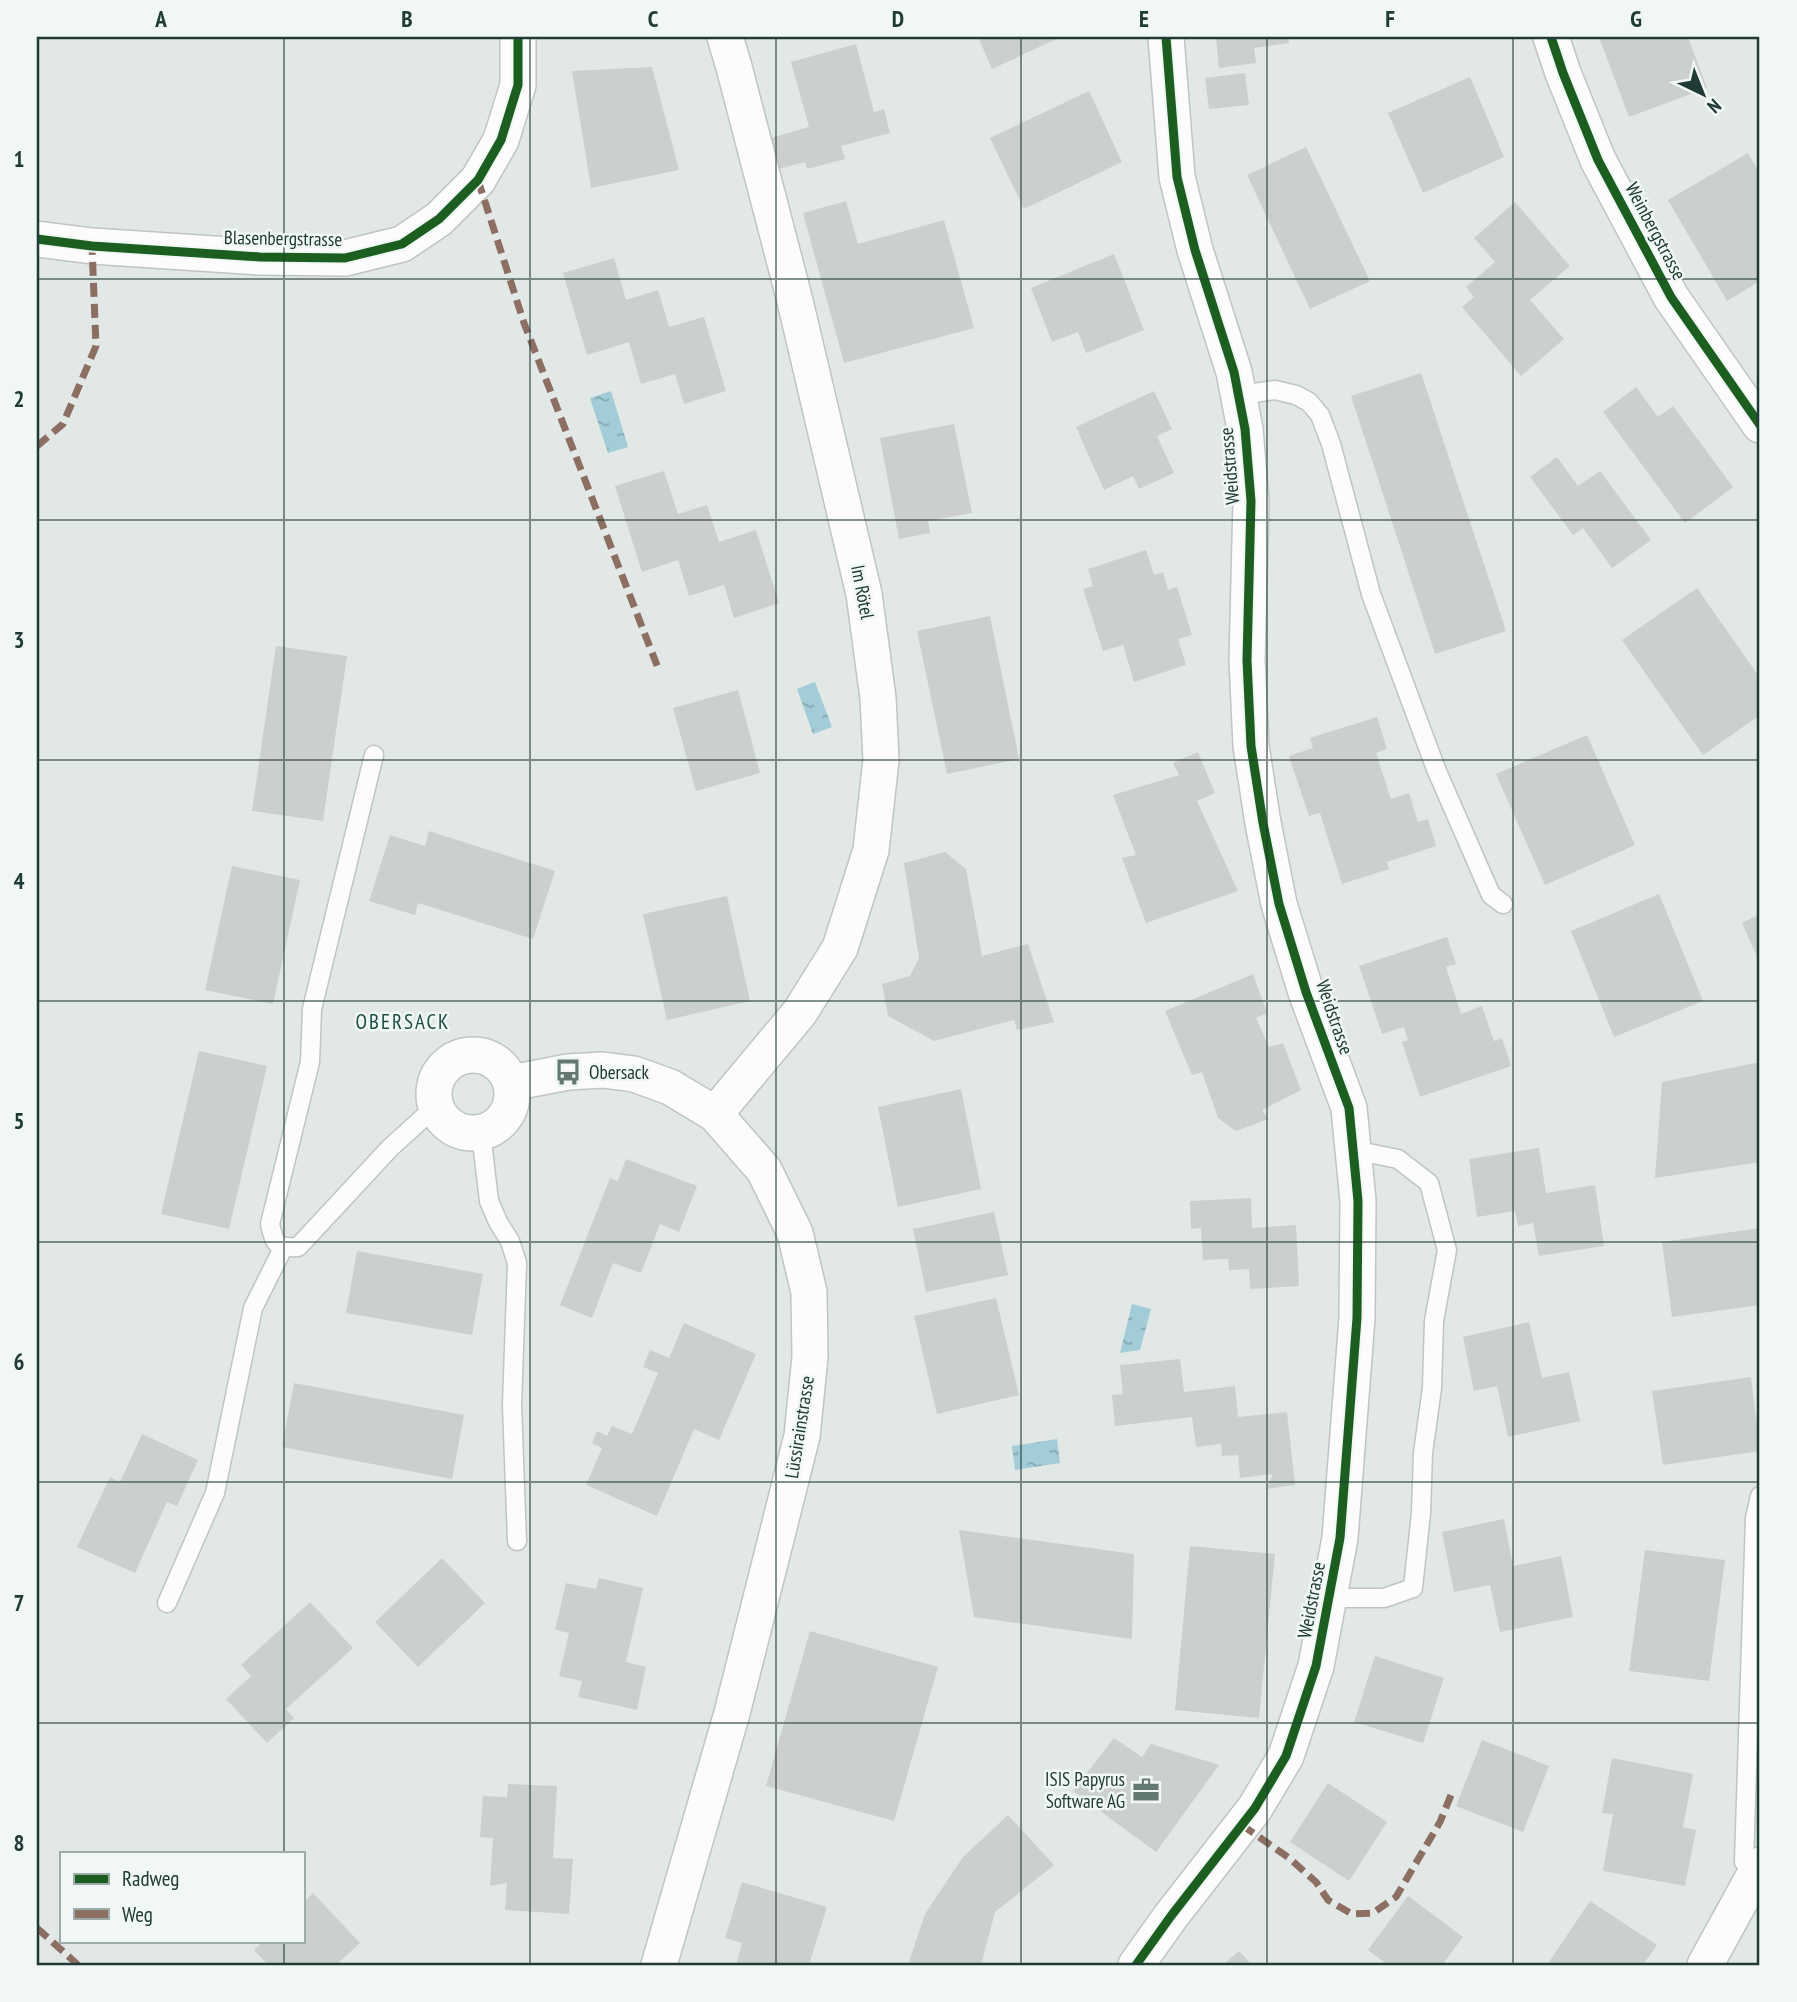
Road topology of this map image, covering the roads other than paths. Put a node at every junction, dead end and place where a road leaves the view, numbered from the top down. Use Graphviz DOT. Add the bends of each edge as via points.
graph roads {
  1 [pos="518,37"];
  2 [pos="724,37"];
  3 [pos="1166,37"];
  4 [pos="1551,37"];
  5 [pos="37,239"];
  6 [pos="1239,395"];
  7 [pos="1760,425"];
  8 [pos="374,755"];
  9 [pos="1503,904"];
  10 [pos="511,1083"];
  11 [pos="435,1107"];
  12 [pos="715,1114"];
  13 [pos="481,1133"];
  14 [pos="1353,1150"];
  15 [pos="283,1248"];
  16 [pos="1760,1496"];
  17 [pos="517,1541"];
  18 [pos="1329,1598"];
  19 [pos="167,1603"];
  20 [pos="1758,1869"];
  21 [pos="659,1965"];
  22 [pos="1136,1965"];
  23 [pos="1705,1965"];
  1 -- 5 [label="street, Blasenbergstrasse" via="518,85 501,140 478,180 439,219 401,244 345,258 260,257"];
  2 -- 12 [label="street, Im Rötel" via="795,301 859,570 878,698 881,760 871,850 840,948 800,1012"];
  3 -- 6 [label="street, Weidstrasse" via="1177,177"];
  4 -- 7 [label="street, Weinbergstrasse" via="1598,160 1671,297"];
  6 -- 9 [label="lane" via="1275,390 1296,395 1320,415 1371,594 1436,769 1491,895"];
  6 -- 14 [label="street, Weidstrasse" via="1251,501 1247,660 1251,746 1279,904 1349,1108"];
  8 -- 15 [label="lane" via="312,1009 310,1062 270,1224 274,1242"];
  10 -- 11 [label="street" via="490,1058 456,1059 439,1073"];
  10 -- 12 [label="street, Lüssirainstrasse" via="568,1072 634,1074 670,1087"];
  10 -- 13 [label="street" via="507,1115"];
  11 -- 13 [label="street" via="458,1131"];
  11 -- 15 [label="lane" via="298,1247"];
  12 -- 21 [label="street, Lüssirainstrasse" via="764,1170 795,1233 809,1292 810,1357 802,1436 784,1511"];
  13 -- 17 [label="lane" via="489,1201 517,1263 512,1405"];
  14 -- 18 [label="street, Weidstrasse" via="1358,1201 1357,1318 1345,1496"];
  14 -- 18 [label="lane" via="1398,1160 1429,1183 1447,1250 1434,1321 1413,1588 1384,1598"];
  15 -- 19 [label="lane" via="253,1308 215,1493"];
  16 -- 20 [label="lane" via="1755,1518 1744,1862"];
  18 -- 22 [label="street, Weidstrasse" via="1316,1666 1286,1756 1255,1808"];
  20 -- 23 [label="street"];
}
